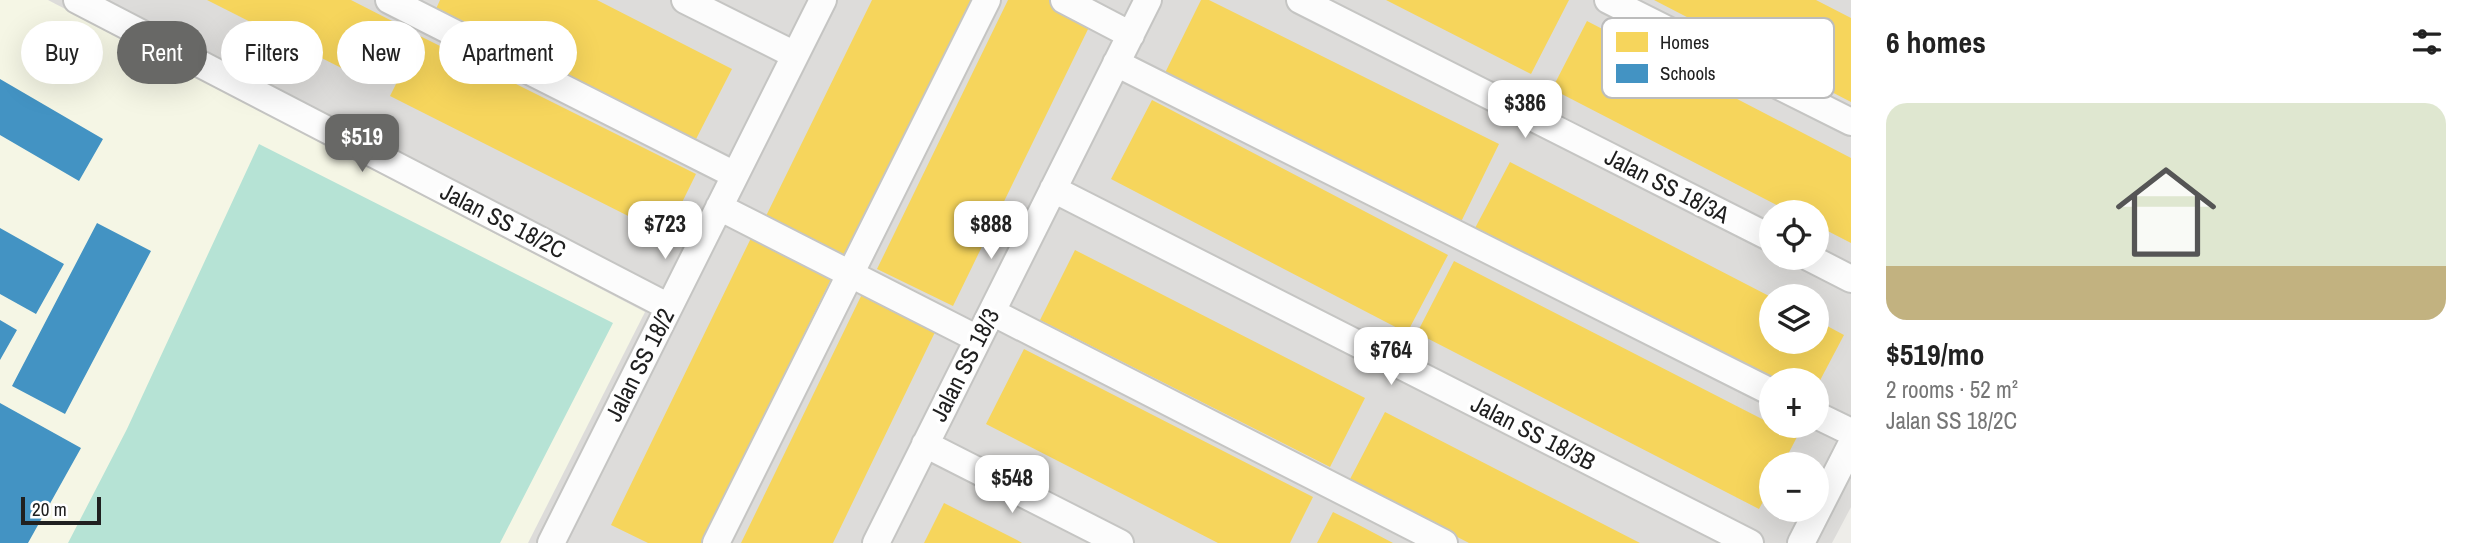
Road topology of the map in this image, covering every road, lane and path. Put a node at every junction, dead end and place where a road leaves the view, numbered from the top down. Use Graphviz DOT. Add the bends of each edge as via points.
graph roads {
  1 [pos="77,0"];
  2 [pos="389,0"];
  3 [pos="685,0"];
  4 [pos="823,0"];
  5 [pos="987,0"];
  6 [pos="1064,0"];
  7 [pos="1148,0"];
  8 [pos="1300,0"];
  9 [pos="1608,0"];
  10 [pos="1644,18"];
  11 [pos="1131,35"];
  12 [pos="795,55"];
  13 [pos="1116,63"];
  14 [pos="1803,98"];
  15 [pos="1851,122"];
  16 [pos="735,175"];
  17 [pos="1053,189"];
  18 [pos="719,206"];
  19 [pos="1759,232"];
  20 [pos="1829,268"];
  21 [pos="850,274"];
  22 [pos="1851,279"];
  23 [pos="669,307"];
  24 [pos="992,312"];
  25 [pos="978,339"];
  26 [pos="1759,386"];
  27 [pos="1829,421"];
  28 [pos="1851,432"];
  29 [pos="925,444"];
  30 [pos="1851,445"];
  31 [pos="551,543"];
  32 [pos="716,543"];
  33 [pos="876,543"];
  34 [pos="1120,543"];
  35 [pos="1444,543"];
  36 [pos="1750,543"];
  37 [pos="1801,543"];
  1 -- 23 [label="street, Jalan SS 18/2C"];
  2 -- 16 [label="street"];
  3 -- 12 [label="street"];
  4 -- 12 [label="street, Jalan SS 18/2"];
  5 -- 21 [label="street"];
  6 -- 11 [label="street"];
  7 -- 11 [label="street, Jalan SS 18/3"];
  8 -- 19 [label="street, Jalan SS 18/3A"];
  9 -- 10 [label="street"];
  11 -- 13 [label="street, Jalan SS 18/3"];
  12 -- 16 [label="street, Jalan SS 18/2"];
  13 -- 17 [label="street, Jalan SS 18/3"];
  13 -- 26 [label="street"];
  14 -- 15 [label="street"];
  16 -- 18 [label="street, Jalan SS 18/2"];
  17 -- 24 [label="street, Jalan SS 18/3"];
  17 -- 36 [label="street, Jalan SS 18/3B"];
  18 -- 21 [label="street"];
  18 -- 23 [label="street, Jalan SS 18/2"];
  20 -- 22 [label="street"];
  21 -- 25 [label="street"];
  21 -- 32 [label="street"];
  23 -- 31 [label="street, Jalan SS 18/2"];
  24 -- 25 [label="street, Jalan SS 18/3"];
  24 -- 35 [label="street"];
  25 -- 29 [label="street, Jalan SS 18/3"];
  27 -- 28 [label="street"];
  29 -- 33 [label="street, Jalan SS 18/3"];
  29 -- 34 [label="street"];
  30 -- 37 [label="street"];
}
